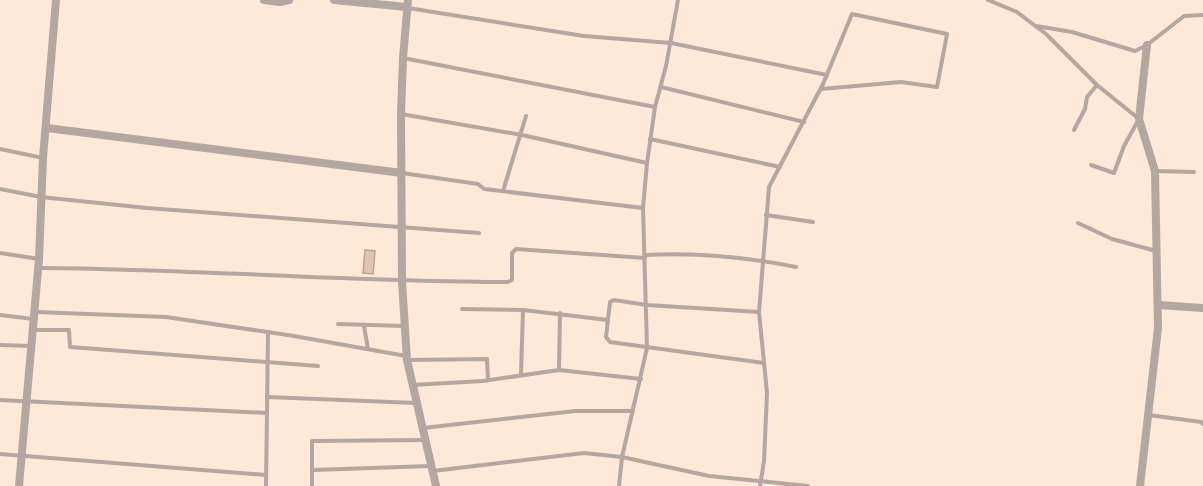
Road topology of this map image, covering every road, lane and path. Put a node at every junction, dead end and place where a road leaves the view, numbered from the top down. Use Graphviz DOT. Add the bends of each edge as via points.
graph roads {
  1 [pos="56,0"];
  2 [pos="264,0"];
  3 [pos="289,0"];
  4 [pos="334,0"];
  5 [pos="678,0"];
  6 [pos="988,0"];
  7 [pos="408,4"];
  8 [pos="1203,15"];
  9 [pos="1036,26"];
  10 [pos="670,43"];
  11 [pos="1148,45"];
  12 [pos="403,58"];
  13 [pos="827,75"];
  14 [pos="1097,85"];
  15 [pos="661,87"];
  16 [pos="821,89"];
  17 [pos="655,107"];
  18 [pos="401,114"];
  19 [pos="526,116"];
  20 [pos="1139,119"];
  21 [pos="804,122"];
  22 [pos="47,128"];
  23 [pos="1074,130"];
  24 [pos="522,135"];
  25 [pos="650,139"];
  26 [pos="0,148"];
  27 [pos="43,158"];
  28 [pos="646,162"];
  29 [pos="1091,165"];
  30 [pos="780,166"];
  31 [pos="1155,171"];
  32 [pos="1194,171"];
  33 [pos="402,174"];
  34 [pos="0,189"];
  35 [pos="503,192"];
  36 [pos="41,197"];
  37 [pos="643,208"];
  38 [pos="766,215"];
  39 [pos="813,222"];
  40 [pos="1078,223"];
  41 [pos="403,229"];
  42 [pos="479,233"];
  43 [pos="1157,251"];
  44 [pos="0,253"];
  45 [pos="645,257"];
  46 [pos="763,260"];
  47 [pos="39,263"];
  48 [pos="796,267"];
  49 [pos="402,282"];
  50 [pos="647,305"];
  51 [pos="1158,305"];
  52 [pos="1203,308"];
  53 [pos="462,309"];
  54 [pos="523,310"];
  55 [pos="759,312"];
  56 [pos="560,314"];
  57 [pos="0,315"];
  58 [pos="34,315"];
  59 [pos="608,320"];
  60 [pos="338,324"];
  61 [pos="364,326"];
  62 [pos="405,326"];
  63 [pos="33,330"];
  64 [pos="268,333"];
  65 [pos="0,345"];
  66 [pos="32,346"];
  67 [pos="647,348"];
  68 [pos="368,349"];
  69 [pos="407,358"];
  70 [pos="268,363"];
  71 [pos="764,363"];
  72 [pos="318,366"];
  73 [pos="559,370"];
  74 [pos="521,374"];
  75 [pos="641,379"];
  76 [pos="488,380"];
  77 [pos="412,385"];
  78 [pos="267,398"];
  79 [pos="0,400"];
  80 [pos="27,400"];
  81 [pos="416,403"];
  82 [pos="633,411"];
  83 [pos="267,413"];
  84 [pos="1148,415"];
  85 [pos="1203,424"];
  86 [pos="423,428"];
  87 [pos="426,440"];
  88 [pos="0,454"];
  89 [pos="22,455"];
  90 [pos="622,457"];
  91 [pos="432,468"];
  92 [pos="313,470"];
  93 [pos="266,475"];
  94 [pos="761,480"];
  95 [pos="20,486"];
  96 [pos="266,486"];
  97 [pos="312,486"];
  98 [pos="436,486"];
  99 [pos="619,486"];
  100 [pos="760,486"];
  101 [pos="808,486"];
  102 [pos="1140,486"];
  1 -- 22 [label="street"];
  2 -- 3 [label="street"];
  4 -- 7 [label="street"];
  5 -- 10 [label="lane"];
  6 -- 9 [label="lane" via="1017,12"];
  7 -- 10 [label="lane" via="584,36"];
  7 -- 12 [label="street"];
  8 -- 11 [label="lane" via="1184,16"];
  9 -- 11 [label="lane" via="1136,51"];
  9 -- 14 [label="lane"];
  10 -- 13 [label="lane"];
  10 -- 15 [label="lane"];
  11 -- 20 [label="street"];
  12 -- 17 [label="lane"];
  12 -- 18 [label="street"];
  13 -- 16 [label="lane"];
  13 -- 16 [label="lane" via="852,14 947,34 938,87 901,82"];
  14 -- 20 [label="lane"];
  14 -- 23 [label="lane" via="1087,97"];
  15 -- 17 [label="lane"];
  15 -- 21 [label="lane"];
  16 -- 21 [label="lane"];
  17 -- 25 [label="lane"];
  18 -- 24 [label="lane"];
  18 -- 33 [label="street"];
  19 -- 24 [label="lane"];
  20 -- 29 [label="lane" via="1114,173"];
  20 -- 31 [label="street"];
  21 -- 30 [label="lane"];
  22 -- 27 [label="street"];
  22 -- 33 [label="street"];
  24 -- 28 [label="lane"];
  24 -- 35 [label="lane"];
  25 -- 28 [label="lane"];
  25 -- 30 [label="lane"];
  26 -- 27 [label="lane"];
  27 -- 36 [label="street"];
  28 -- 37 [label="lane"];
  30 -- 38 [label="lane" via="769,187"];
  31 -- 32 [label="lane"];
  31 -- 43 [label="street"];
  33 -- 35 [label="lane" via="478,184"];
  33 -- 41 [label="street"];
  34 -- 36 [label="lane"];
  35 -- 37 [label="lane"];
  36 -- 41 [label="lane"];
  36 -- 47 [label="street"];
  37 -- 45 [label="lane"];
  38 -- 39 [label="lane"];
  38 -- 46 [label="lane"];
  40 -- 43 [label="lane" via="1112,239"];
  41 -- 42 [label="lane"];
  41 -- 49 [label="street"];
  43 -- 51 [label="street"];
  44 -- 47 [label="lane"];
  45 -- 46 [label="lane" via="678,253"];
  45 -- 49 [label="lane" via="516,249 512,253 511,281"];
  45 -- 50 [label="lane"];
  46 -- 48 [label="lane"];
  46 -- 55 [label="lane"];
  47 -- 49 [label="lane"];
  47 -- 58 [label="street"];
  49 -- 62 [label="street"];
  50 -- 55 [label="lane"];
  50 -- 59 [label="lane" via="611,301"];
  50 -- 67 [label="lane"];
  51 -- 52 [label="street"];
  51 -- 84 [label="street"];
  53 -- 54 [label="lane"];
  54 -- 56 [label="lane"];
  54 -- 74 [label="lane"];
  55 -- 71 [label="lane"];
  56 -- 59 [label="lane"];
  56 -- 73 [label="lane"];
  57 -- 58 [label="lane"];
  58 -- 63 [label="street"];
  58 -- 64 [label="lane" via="166,317"];
  59 -- 67 [label="lane" via="607,340"];
  60 -- 61 [label="lane"];
  61 -- 62 [label="lane"];
  61 -- 68 [label="lane"];
  62 -- 69 [label="street"];
  63 -- 66 [label="street"];
  63 -- 70 [label="lane" via="69,330 70,347"];
  64 -- 68 [label="lane"];
  64 -- 70 [label="lane"];
  65 -- 66 [label="lane"];
  66 -- 80 [label="street"];
  67 -- 71 [label="lane"];
  67 -- 75 [label="lane"];
  68 -- 69 [label="lane"];
  69 -- 76 [label="lane" via="487,360"];
  69 -- 77 [label="street"];
  70 -- 72 [label="lane"];
  70 -- 78 [label="lane"];
  71 -- 94 [label="lane" via="767,393"];
  73 -- 74 [label="lane"];
  73 -- 75 [label="lane"];
  74 -- 76 [label="lane"];
  75 -- 82 [label="lane"];
  76 -- 77 [label="lane"];
  77 -- 81 [label="street"];
  78 -- 81 [label="lane"];
  78 -- 83 [label="lane"];
  79 -- 80 [label="lane"];
  80 -- 83 [label="lane"];
  80 -- 89 [label="street"];
  81 -- 86 [label="street"];
  82 -- 86 [label="lane" via="575,411"];
  82 -- 90 [label="lane"];
  83 -- 93 [label="lane"];
  84 -- 85 [label="lane"];
  84 -- 102 [label="street"];
  86 -- 87 [label="street"];
  87 -- 91 [label="street"];
  87 -- 92 [label="lane" via="312,441"];
  88 -- 89 [label="lane"];
  89 -- 93 [label="lane"];
  89 -- 95 [label="street"];
  90 -- 91 [label="lane" via="584,453"];
  90 -- 94 [label="lane" via="709,476"];
  90 -- 99 [label="lane"];
  91 -- 92 [label="lane"];
  91 -- 98 [label="street"];
  92 -- 97 [label="lane"];
  93 -- 96 [label="lane"];
  94 -- 100 [label="lane"];
  94 -- 101 [label="lane"];
}
